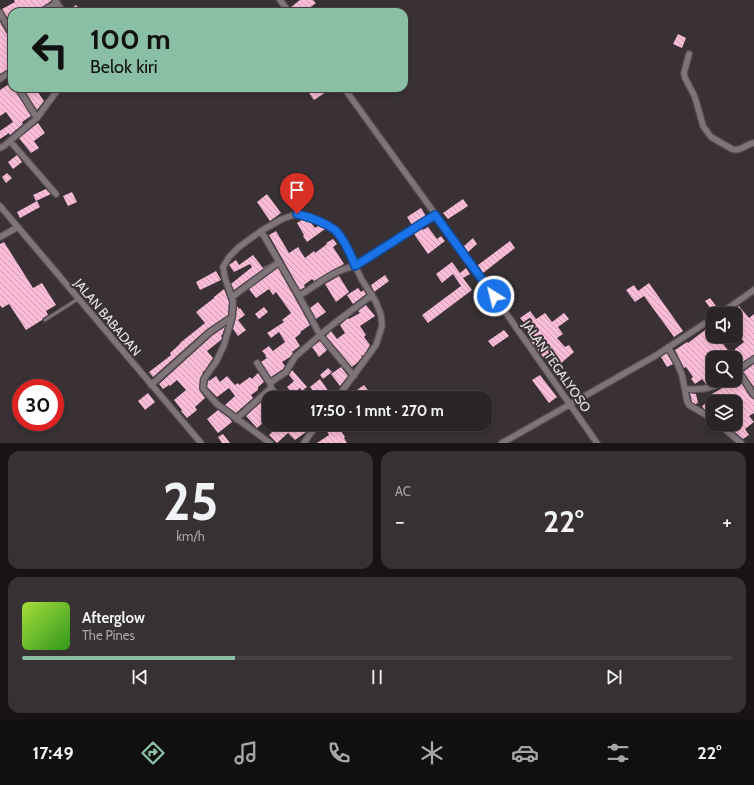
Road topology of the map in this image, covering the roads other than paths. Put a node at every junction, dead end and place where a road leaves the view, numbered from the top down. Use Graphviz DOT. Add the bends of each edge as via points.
graph roads {
  1 [pos="56,1"];
  2 [pos="46,8"];
  3 [pos="0,13"];
  4 [pos="8,26"];
  5 [pos="689,54"];
  6 [pos="21,92"];
  7 [pos="56,92"];
  8 [pos="347,92"];
  9 [pos="37,118"];
  10 [pos="10,141"];
  11 [pos="754,143"];
  12 [pos="0,148"];
  13 [pos="56,194"];
  14 [pos="0,206"];
  15 [pos="435,215"];
  16 [pos="18,227"];
  17 [pos="261,231"];
  18 [pos="0,237"];
  19 [pos="279,262"];
  20 [pos="355,266"];
  21 [pos="754,290"];
  22 [pos="372,295"];
  23 [pos="299,296"];
  24 [pos="232,297"];
  25 [pos="78,299"];
  26 [pos="730,307"];
  27 [pos="232,317"];
  28 [pos="46,320"];
  29 [pos="706,323"];
  30 [pos="320,335"];
  31 [pos="668,347"];
  32 [pos="754,359"];
  33 [pos="257,363"];
  34 [pos="742,368"];
  35 [pos="354,376"];
  36 [pos="742,377"];
  37 [pos="151,385"];
  38 [pos="270,386"];
  39 [pos="711,387"];
  40 [pos="686,389"];
  41 [pos="274,391"];
  42 [pos="342,391"];
  43 [pos="754,395"];
  44 [pos="570,404"];
  45 [pos="706,415"];
  46 [pos="236,419"];
  47 [pos="727,431"];
  48 [pos="312,432"];
  49 [pos="201,443"];
  50 [pos="270,443"];
  51 [pos="304,443"];
  52 [pos="502,443"];
  53 [pos="597,443"];
  54 [pos="741,443"];
  1 -- 2 [label="street"];
  3 -- 4 [label="street"];
  5 -- 11 [label="street" via="685,78 694,95 706,132 736,150"];
  6 -- 9 [label="street"];
  7 -- 9 [label="street"];
  8 -- 15 [label="street, JALAN TEGALYOSO"];
  9 -- 10 [label="street"];
  10 -- 12 [label="street"];
  10 -- 13 [label="street"];
  14 -- 16 [label="street, JALAN BABADAN"];
  15 -- 20 [label="street"];
  15 -- 44 [label="street, JALAN TEGALYOSO"];
  16 -- 18 [label="street"];
  16 -- 25 [label="street, JALAN BABADAN"];
  17 -- 19 [label="street"];
  17 -- 20 [label="street" via="297,214 308,217 336,231 347,247"];
  17 -- 24 [label="street" via="239,247 223,267"];
  19 -- 23 [label="street"];
  19 -- 24 [label="street"];
  20 -- 22 [label="street"];
  20 -- 23 [label="street" via="334,273"];
  21 -- 26 [label="street"];
  22 -- 30 [label="street"];
  22 -- 35 [label="street" via="381,315 382,326 376,345"];
  23 -- 30 [label="street"];
  24 -- 27 [label="street"];
  25 -- 28 [label="lane"];
  25 -- 37 [label="street, JALAN BABADAN"];
  27 -- 37 [label="street" via="210,332"];
  27 -- 46 [label="street" via="224,345 204,379 203,386 217,404"];
  29 -- 31 [label="street"];
  30 -- 35 [label="street"];
  30 -- 38 [label="street" via="295,357 286,372"];
  31 -- 40 [label="street"];
  31 -- 44 [label="street"];
  32 -- 34 [label="street"];
  33 -- 38 [label="street"];
  35 -- 42 [label="street"];
  36 -- 43 [label="street"];
  37 -- 49 [label="street, JALAN BABADAN"];
  38 -- 41 [label="street"];
  38 -- 46 [label="street"];
  39 -- 40 [label="street"];
  40 -- 45 [label="street" via="689,405"];
  44 -- 52 [label="street"];
  44 -- 53 [label="street, JALAN TEGALYOSO"];
  46 -- 50 [label="street"];
  47 -- 54 [label="street"];
  48 -- 51 [label="street"];
}
